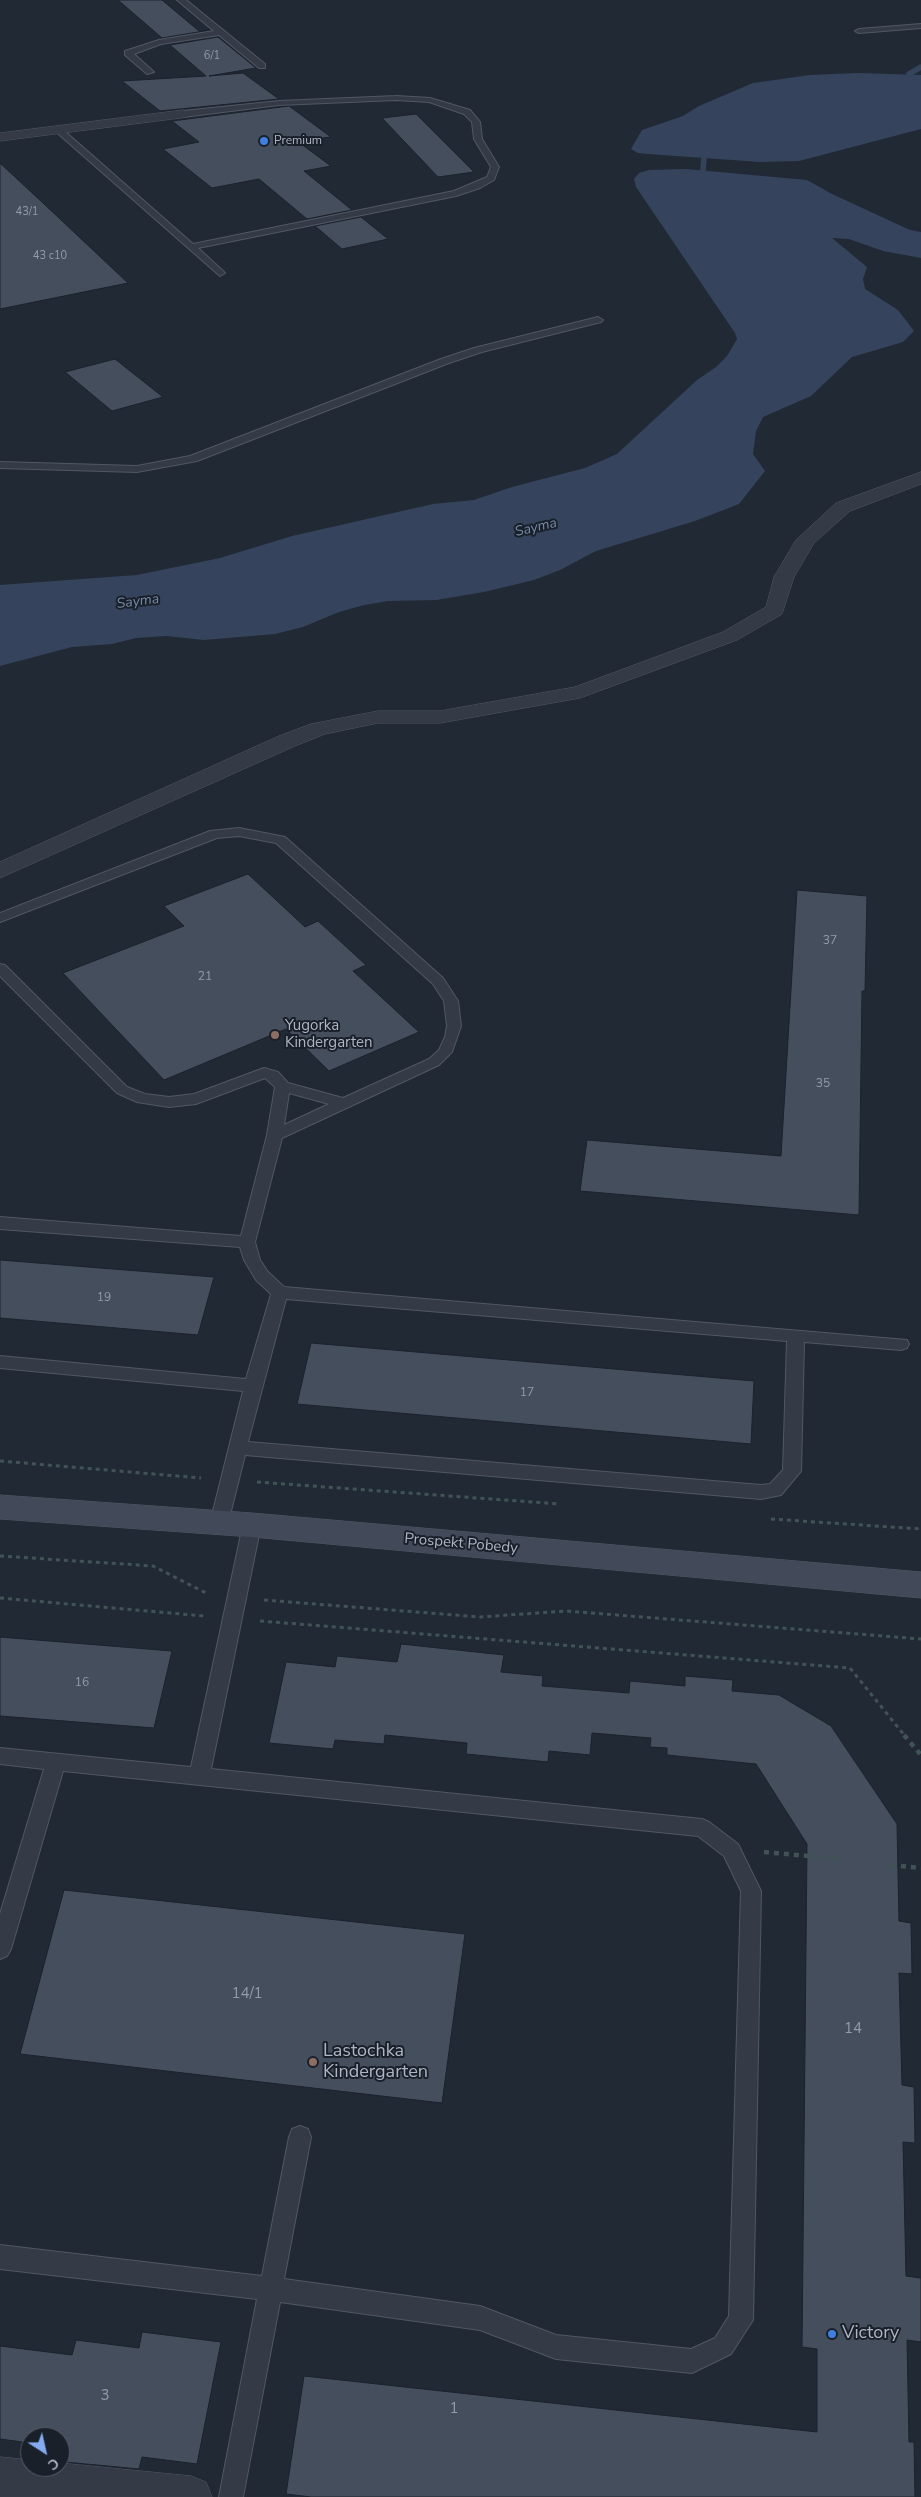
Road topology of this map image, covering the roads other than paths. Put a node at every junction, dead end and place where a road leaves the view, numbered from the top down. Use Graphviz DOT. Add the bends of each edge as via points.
graph roads {
  1 [pos="182,0"];
  2 [pos="921,26"];
  3 [pos="859,31"];
  4 [pos="220,32"];
  5 [pos="262,66"];
  6 [pos="150,72"];
  7 [pos="183,114"];
  8 [pos="58,130"];
  9 [pos="0,137"];
  10 [pos="191,247"];
  11 [pos="220,273"];
  12 [pos="598,320"];
  13 [pos="0,465"];
  14 [pos="921,478"];
  15 [pos="0,871"];
  16 [pos="0,918"];
  17 [pos="0,968"];
  18 [pos="283,1086"];
  19 [pos="344,1103"];
  20 [pos="275,1135"];
  21 [pos="0,1223"];
  22 [pos="247,1242"];
  23 [pos="280,1293"];
  24 [pos="796,1337"];
  25 [pos="901,1344"];
  26 [pos="0,1362"];
  27 [pos="253,1386"];
  28 [pos="238,1448"];
  29 [pos="0,1507"];
  30 [pos="219,1523"];
  31 [pos="252,1525"];
  32 [pos="921,1585"];
  33 [pos="0,1756"];
  34 [pos="56,1762"];
  35 [pos="199,1777"];
  36 [pos="0,1949"];
  37 [pos="300,2137"];
  38 [pos="0,2257"];
  39 [pos="271,2289"];
  40 [pos="0,2478"];
  41 [pos="191,2497"];
  42 [pos="231,2497"];
  1 -- 4 [label="lane"];
  2 -- 3 [label="lane"];
  4 -- 5 [label="lane"];
  4 -- 6 [label="lane" via="159,42 128,53"];
  7 -- 8 [label="street"];
  7 -- 10 [label="lane" via="279,103 396,98 430,100 467,112 476,122 478,139 495,167 490,178 456,193"];
  8 -- 9 [label="street"];
  8 -- 10 [label="lane"];
  10 -- 11 [label="lane"];
  12 -- 13 [label="lane" via="445,361 226,448 177,463 110,470"];
  14 -- 15 [label="street" via="843,507 806,540 784,577 775,610 730,636 580,692 440,717 378,717 319,729"];
  16 -- 19 [label="lane" via="215,834 239,832 280,840 438,981 451,1001 454,1014 452,1037 440,1057"];
  17 -- 18 [label="lane" via="122,1090 142,1099 169,1102 196,1099 264,1073 273,1075"];
  18 -- 19 [label="lane"];
  18 -- 20 [label="lane"];
  19 -- 20 [label="lane"];
  20 -- 22 [label="lane"];
  21 -- 22 [label="lane"];
  22 -- 23 [label="lane" via="252,1260 262,1276"];
  23 -- 24 [label="lane"];
  23 -- 27 [label="lane"];
  24 -- 25 [label="lane"];
  24 -- 28 [label="lane" via="792,1471 775,1490 761,1492"];
  26 -- 27 [label="lane"];
  27 -- 28 [label="lane"];
  28 -- 30 [label="lane"];
  29 -- 30 [label="street, Prospekt Pobedy"];
  30 -- 31 [label="street, Prospekt Pobedy"];
  31 -- 32 [label="street, Prospekt Pobedy"];
  31 -- 35 [label="lane"];
  33 -- 34 [label="lane"];
  34 -- 35 [label="lane"];
  34 -- 36 [label="lane"];
  35 -- 39 [label="lane" via="702,1828 731,1850 751,1891 741,2320 724,2346 692,2361 556,2347 480,2318"];
  37 -- 39 [label="lane"];
  38 -- 39 [label="lane"];
  39 -- 42 [label="lane"];
  40 -- 41 [label="street"];
}
